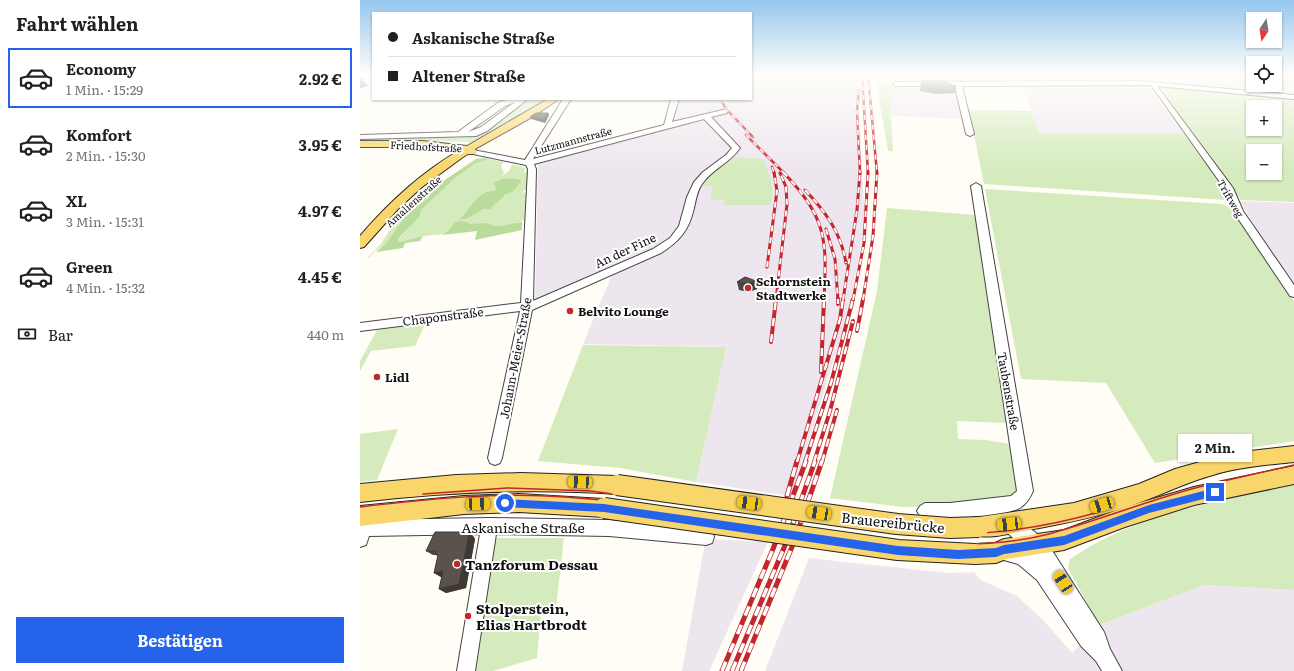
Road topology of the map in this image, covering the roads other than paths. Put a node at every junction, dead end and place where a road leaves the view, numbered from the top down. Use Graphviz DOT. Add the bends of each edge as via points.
graph roads {
  1 [pos="499,106"];
  2 [pos="514,106"];
  3 [pos="543,106"];
  4 [pos="562,106"];
  5 [pos="673,106"];
  6 [pos="963,106"];
  7 [pos="1168,106"];
  8 [pos="724,111"];
  9 [pos="706,116"];
  10 [pos="667,127"];
  11 [pos="970,134"];
  12 [pos="459,135"];
  13 [pos="360,136"];
  14 [pos="360,144"];
  15 [pos="360,148"];
  16 [pos="468,151"];
  17 [pos="529,163"];
  18 [pos="976,186"];
  19 [pos="360,244"];
  20 [pos="360,256"];
  21 [pos="1294,293"];
  22 [pos="527,306"];
  23 [pos="360,327"];
  24 [pos="1294,454"];
  25 [pos="495,458"];
  26 [pos="1294,475"];
  27 [pos="360,493"];
  28 [pos="604,508"];
  29 [pos="925,511"];
  30 [pos="1009,524"];
  31 [pos="489,526"];
  32 [pos="361,528"];
  33 [pos="706,537"];
  34 [pos="1035,544"];
  35 [pos="996,553"];
  36 [pos="1102,654"];
  37 [pos="466,671"];
  38 [pos="1113,671"];
  1 -- 12 [label="street"];
  2 -- 12 [label="street" via="481,131"];
  3 -- 16 [label="main road"];
  4 -- 17 [label="street" via="529,157"];
  5 -- 10 [label="street"];
  6 -- 11 [label="street"];
  7 -- 21 [label="street, Triftweg" via="1228,188 1238,211"];
  8 -- 9 [label="street, Lutzmannstraße"];
  9 -- 10 [label="street, Lutzmannstraße"];
  9 -- 22 [label="street, An der Fine" via="736,148 732,155 709,171 696,185 681,232 657,251"];
  10 -- 17 [label="street, Lutzmannstraße"];
  12 -- 13 [label="street"];
  14 -- 16 [label="main road, Friedhofstraße" via="423,144"];
  15 -- 16 [label="main road, Friedhofstraße"];
  16 -- 17 [label="street, Lutzmannstraße"];
  16 -- 19 [label="main road, Amalienstraße" via="438,169 406,195"];
  16 -- 20 [label="main road, Amalienstraße" via="383,228"];
  17 -- 22 [label="street, Johann-Meier-Straße" via="532,169"];
  18 -- 29 [label="street, Taubenstraße" via="1025,491 1014,503 950,511"];
  22 -- 23 [label="street, Chaponstraße"];
  22 -- 25 [label="street, Johann-Meier-Straße"];
  24 -- 30 [label="main road, Brauereibrücke" via="1214,466 1090,508"];
  26 -- 34 [label="main road, Brauereibrücke" via="1194,496 1125,517 1070,538"];
  27 -- 30 [label="main road, Brauereibrücke, bridge" via="506,481 568,482 618,485 897,524 950,528"];
  28 -- 32 [label="main road, Askanische Straße" via="519,503 464,505"];
  28 -- 35 [label="main road, Brauereibrücke, bridge" via="898,550 929,553"];
  30 -- 34 [label="street"];
  31 -- 32 [label="street, Askanische Straße"];
  31 -- 33 [label="street, Askanische Straße" via="610,528"];
  31 -- 37 [label="street"];
  34 -- 35 [label="main road, Brauereibrücke" via="1004,549"];
  34 -- 36 [label="street" via="1098,638"];
  35 -- 36 [label="street" via="1020,554 1036,567 1059,596 1088,641"];
  36 -- 38 [label="street"];
}
